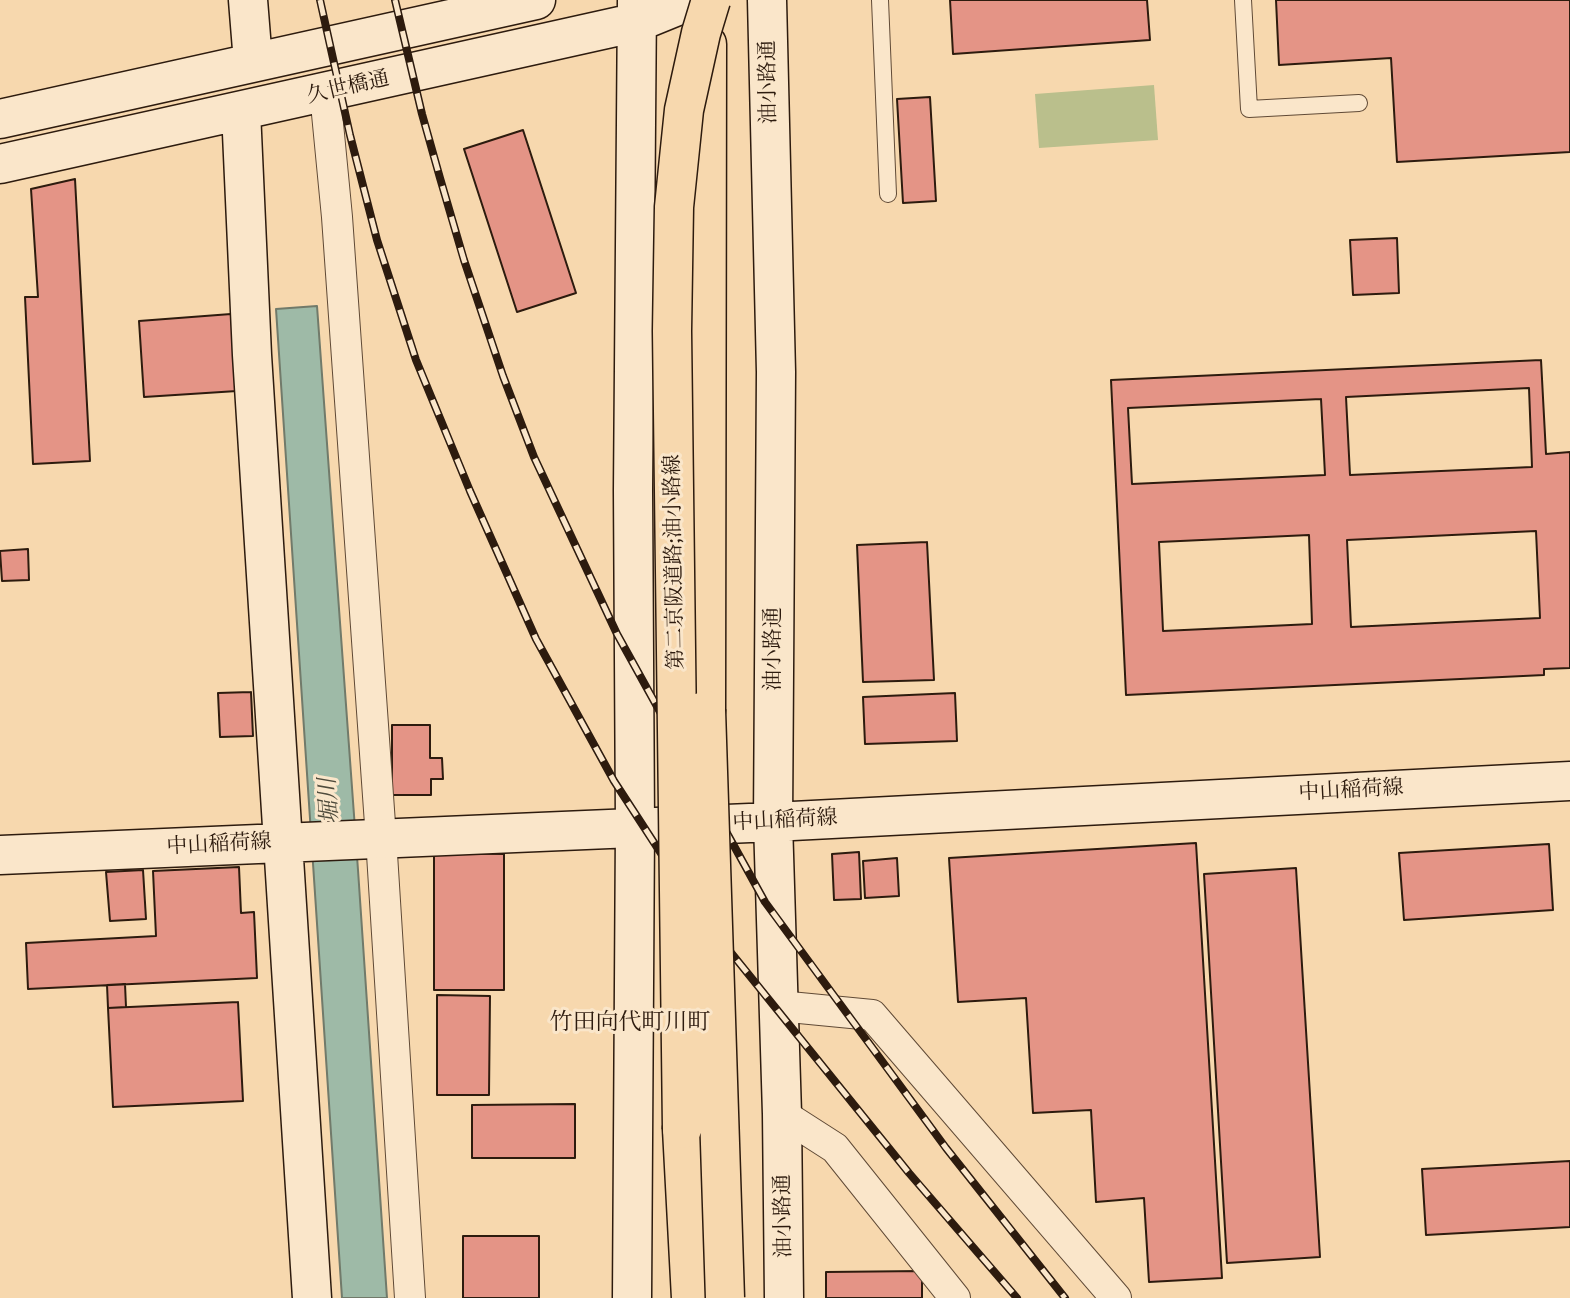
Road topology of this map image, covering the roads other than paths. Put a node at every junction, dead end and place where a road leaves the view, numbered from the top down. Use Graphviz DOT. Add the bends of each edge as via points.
graph roads {
  1 [pos="248,0"];
  2 [pos="536,0"];
  3 [pos="692,0"];
  4 [pos="709,0"];
  5 [pos="767,0"];
  6 [pos="880,0"];
  7 [pos="1243,0"];
  8 [pos="637,11"];
  9 [pos="426,12"];
  10 [pos="253,62"];
  11 [pos="325,93"];
  12 [pos="88,99"];
  13 [pos="1359,103"];
  14 [pos="242,111"];
  15 [pos="0,119"];
  16 [pos="97,143"];
  17 [pos="0,164"];
  18 [pos="888,194"];
  19 [pos="1570,781"];
  20 [pos="773,822"];
  21 [pos="635,827"];
  22 [pos="377,838"];
  23 [pos="289,842"];
  24 [pos="0,855"];
  25 [pos="779,1006"];
  26 [pos="782,1114"];
  27 [pos="682,1129"];
  28 [pos="312,1298"];
  29 [pos="410,1298"];
  30 [pos="632,1298"];
  31 [pos="678,1298"];
  32 [pos="691,1298"];
  33 [pos="725,1298"];
  34 [pos="784,1298"];
  35 [pos="955,1298"];
  36 [pos="1116,1298"];
  1 -- 10 [label="street"];
  2 -- 9 [label="street"];
  3 -- 8 [label="street, 久世橋通"];
  4 -- 27 [label="highway, 第二京阪道路;油小路線, bridge" via="684,110 674,207"];
  4 -- 33 [label="highway, bridge" via="706,710"];
  5 -- 20 [label="street, 油小路通" via="776,372"];
  6 -- 18 [label="lane"];
  7 -- 13 [label="lane" via="1250,109"];
  8 -- 11 [label="street, 久世橋通"];
  8 -- 21 [label="street"];
  9 -- 10 [label="street"];
  10 -- 12 [label="street"];
  11 -- 14 [label="street, 久世橋通"];
  11 -- 22 [label="street"];
  12 -- 15 [label="street"];
  12 -- 16 [label="street"];
  14 -- 16 [label="street, 久世橋通"];
  14 -- 23 [label="street" via="252,355"];
  16 -- 17 [label="street, 久世橋通"];
  19 -- 20 [label="street, 中山稲荷線"];
  20 -- 21 [label="street, 中山稲荷線"];
  20 -- 25 [label="street, 油小路通"];
  21 -- 22 [label="street, 中山稲荷線"];
  21 -- 30 [label="street"];
  22 -- 23 [label="street, 中山稲荷線"];
  22 -- 29 [label="street"];
  23 -- 24 [label="street, 中山稲荷線"];
  23 -- 28 [label="street"];
  25 -- 26 [label="street, 油小路通"];
  25 -- 36 [label="street" via="872,1014"];
  26 -- 34 [label="street, 油小路通"];
  26 -- 35 [label="street" via="835,1148"];
  27 -- 31 [label="highway, 第二京阪道路;油小路線"];
  27 -- 32 [label="highway, 第二京阪道路;油小路線"];
}
